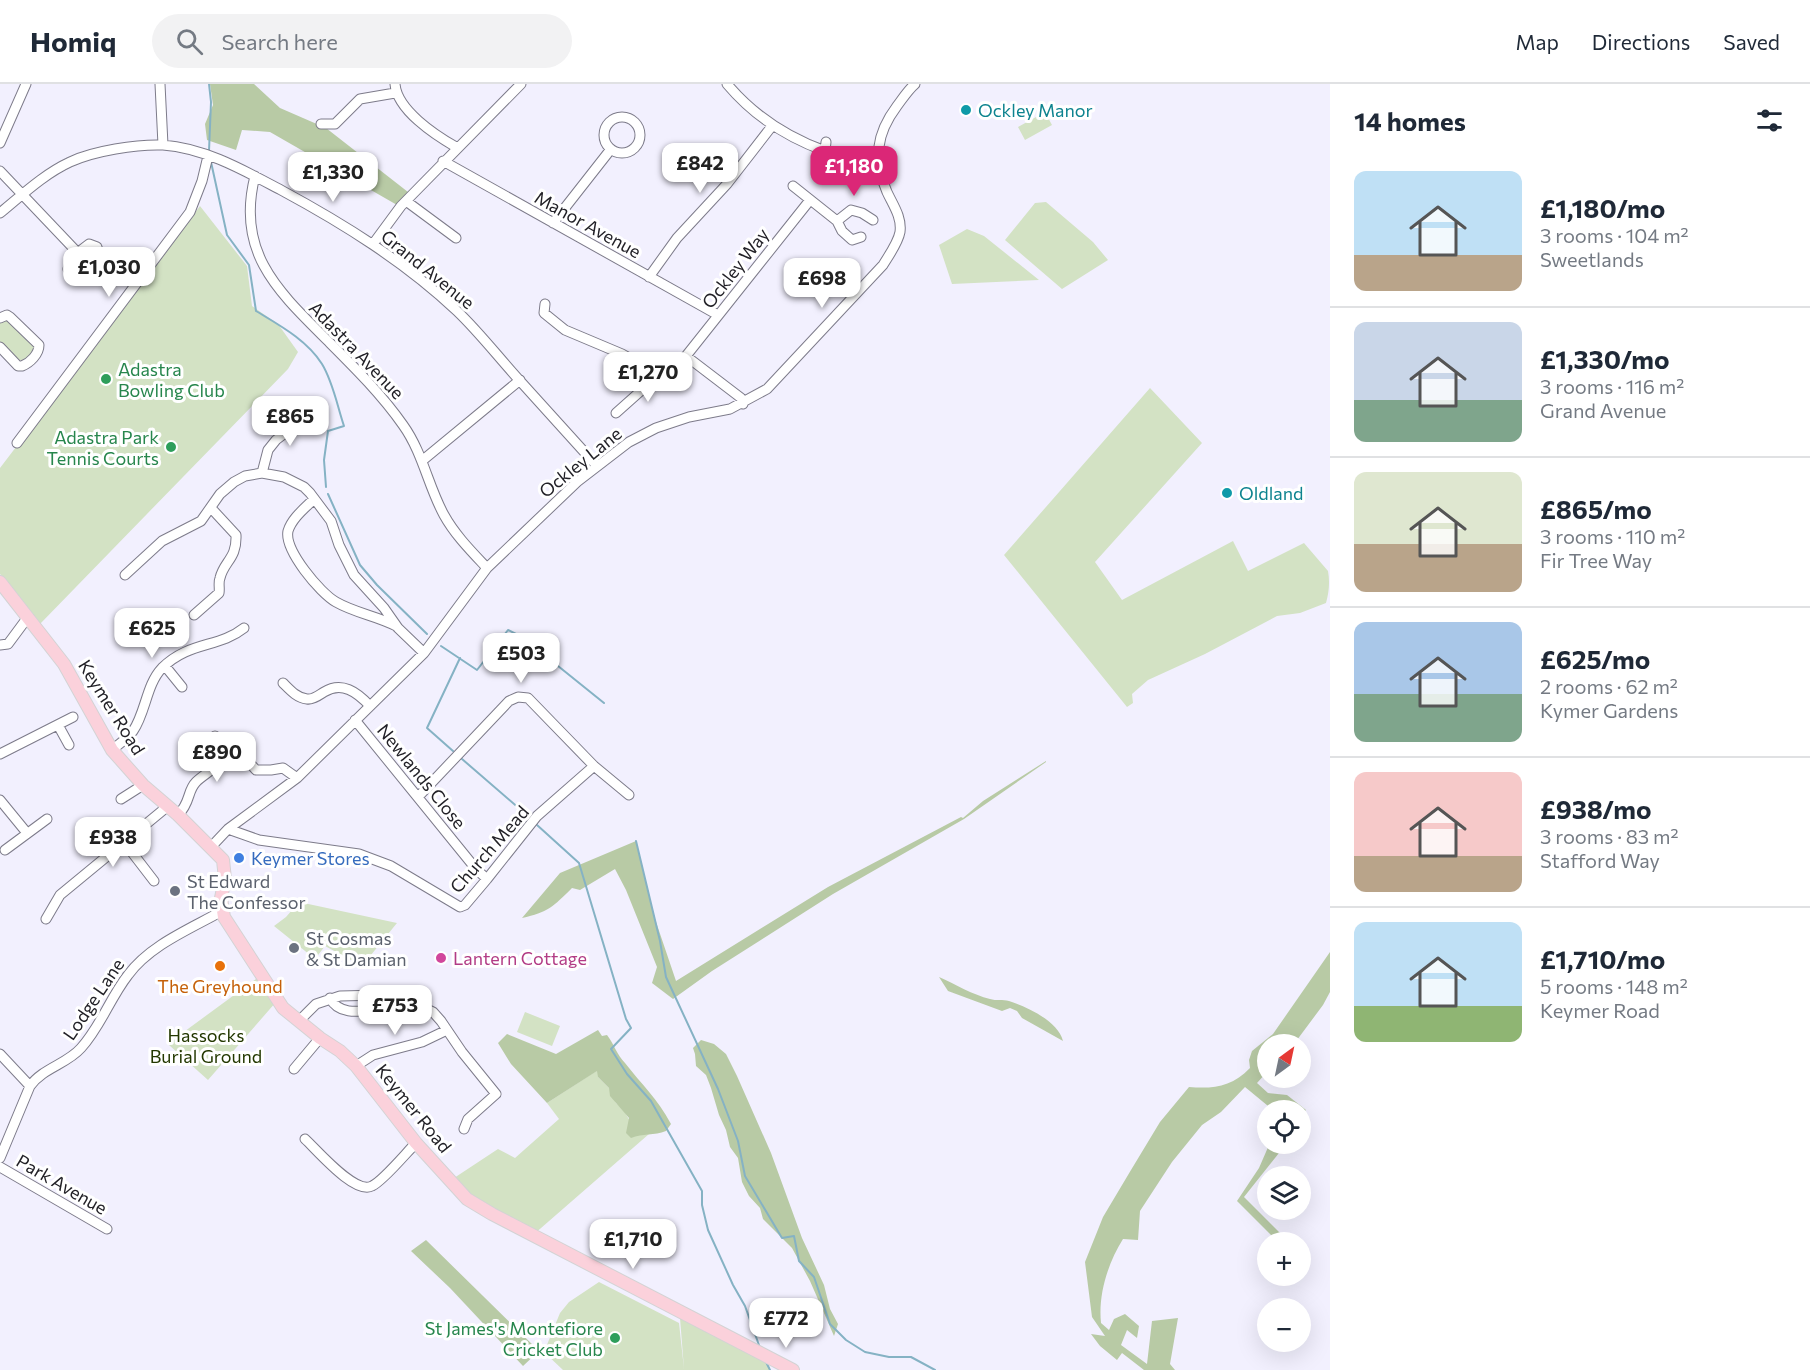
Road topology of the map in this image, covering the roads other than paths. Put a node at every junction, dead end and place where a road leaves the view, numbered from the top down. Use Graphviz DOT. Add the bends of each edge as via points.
graph roads {
  1 [pos="26,84"];
  2 [pos="160,84"];
  3 [pos="520,84"];
  4 [pos="727,84"];
  5 [pos="915,84"];
  6 [pos="395,88"];
  7 [pos="321,124"];
  8 [pos="772,126"];
  9 [pos="0,143"];
  10 [pos="163,145"];
  11 [pos="456,147"];
  12 [pos="611,149"];
  13 [pos="208,156"];
  14 [pos="814,158"];
  15 [pos="443,161"];
  16 [pos="0,171"];
  17 [pos="255,176"];
  18 [pos="792,186"];
  19 [pos="22,195"];
  20 [pos="810,200"];
  21 [pos="406,201"];
  22 [pos="0,213"];
  23 [pos="873,220"];
  24 [pos="837,221"];
  25 [pos="553,223"];
  26 [pos="861,237"];
  27 [pos="456,238"];
  28 [pos="373,244"];
  29 [pos="77,252"];
  30 [pos="649,277"];
  31 [pos="545,304"];
  32 [pos="718,315"];
  33 [pos="0,318"];
  34 [pos="0,348"];
  35 [pos="686,356"];
  36 [pos="656,374"];
  37 [pos="520,380"];
  38 [pos="743,404"];
  39 [pos="313,411"];
  40 [pos="616,413"];
  41 [pos="17,443"];
  42 [pos="423,460"];
  43 [pos="597,466"];
  44 [pos="262,473"];
  45 [pos="314,499"];
  46 [pos="212,508"];
  47 [pos="487,568"];
  48 [pos="125,575"];
  49 [pos="0,582"];
  50 [pos="194,615"];
  51 [pos="28,617"];
  52 [pos="244,628"];
  53 [pos="398,628"];
  54 [pos="0,645"];
  55 [pos="424,653"];
  56 [pos="165,666"];
  57 [pos="282,682"];
  58 [pos="182,687"];
  59 [pos="370,706"];
  60 [pos="73,717"];
  61 [pos="355,720"];
  62 [pos="58,725"];
  63 [pos="215,736"];
  64 [pos="69,745"];
  65 [pos="112,750"];
  66 [pos="239,751"];
  67 [pos="0,754"];
  68 [pos="594,766"];
  69 [pos="297,778"];
  70 [pos="143,785"];
  71 [pos="629,795"];
  72 [pos="417,797"];
  73 [pos="121,799"];
  74 [pos="0,800"];
  75 [pos="168,806"];
  76 [pos="178,815"];
  77 [pos="46,819"];
  78 [pos="228,829"];
  79 [pos="27,833"];
  80 [pos="124,842"];
  81 [pos="211,847"];
  82 [pos="6,850"];
  83 [pos="487,879"];
  84 [pos="154,881"];
  85 [pos="222,910"];
  86 [pos="46,919"];
  87 [pos="330,998"];
  88 [pos="384,1009"];
  89 [pos="299,1021"];
  90 [pos="447,1030"];
  91 [pos="320,1038"];
  92 [pos="0,1054"];
  93 [pos="356,1066"];
  94 [pos="294,1069"];
  95 [pos="30,1086"];
  96 [pos="464,1129"];
  97 [pos="305,1139"];
  98 [pos="416,1143"];
  99 [pos="0,1158"];
  100 [pos="0,1167"];
  101 [pos="107,1229"];
  102 [pos="793,1370"];
  1 -- 9 [label="street"];
  2 -- 10 [label="street"];
  3 -- 11 [label="street"];
  4 -- 8 [label="street"];
  5 -- 38 [label="street, Ockley Lane" via="890,116 877,153 900,227 894,248 883,265 767,389"];
  6 -- 7 [label="street" via="360,99 335,124"];
  6 -- 11 [label="street" via="404,105 425,126"];
  8 -- 14 [label="street" via="804,144 826,147"];
  8 -- 30 [label="street"];
  10 -- 13 [label="street, Grand Avenue"];
  10 -- 19 [label="street, Grand Avenue" via="70,161"];
  11 -- 15 [label="street"];
  12 -- 12 [label="street" via="604,139 606,127 615,118 633,120 641,136 637,147 627,153"];
  12 -- 25 [label="street"];
  13 -- 17 [label="street, Grand Avenue"];
  13 -- 41 [label="street" via="190,212"];
  15 -- 21 [label="street"];
  15 -- 25 [label="street, Manor Avenue"];
  16 -- 19 [label="street"];
  17 -- 28 [label="street, Grand Avenue"];
  17 -- 42 [label="street, Adastra Avenue" via="249,197 254,239 262,264 277,289 381,395 404,425"];
  18 -- 20 [label="street"];
  19 -- 22 [label="street, Grand Avenue"];
  19 -- 29 [label="street"];
  20 -- 24 [label="street"];
  20 -- 32 [label="street, Ockley Way"];
  21 -- 27 [label="street"];
  21 -- 28 [label="street"];
  23 -- 24 [label="street" via="851,210"];
  24 -- 26 [label="street" via="852,240"];
  25 -- 30 [label="street, Manor Avenue"];
  28 -- 37 [label="street, Grand Avenue" via="457,311"];
  30 -- 32 [label="street, Manor Avenue"];
  31 -- 36 [label="street" via="544,313 565,330 622,354"];
  32 -- 35 [label="street, Ockley Way"];
  33 -- 34 [label="street" via="10,317 39,349 18,366"];
  35 -- 36 [label="street, Ockley Way" via="670,374"];
  35 -- 38 [label="street" via="741,398"];
  36 -- 40 [label="street, Ockley Way"];
  37 -- 42 [label="street"];
  37 -- 43 [label="street, Grand Avenue"];
  38 -- 43 [label="street, Ockley Lane" via="656,428"];
  39 -- 44 [label="street" via="296,406 293,427 268,450"];
  42 -- 47 [label="street, Adastra Avenue" via="445,517"];
  43 -- 47 [label="street, Ockley Lane"];
  44 -- 45 [label="street" via="294,481"];
  44 -- 46 [label="street" via="234,482"];
  45 -- 53 [label="street" via="331,521 354,575"];
  45 -- 53 [label="street" via="288,531 301,565 334,601"];
  46 -- 48 [label="street" via="194,526 155,547"];
  46 -- 50 [label="street" via="236,535 236,541 233,556 220,576 219,593"];
  47 -- 55 [label="street, Ockley Lane"];
  49 -- 51 [label="main road, Keymer Road"];
  51 -- 54 [label="street" via="8,644"];
  51 -- 65 [label="main road, Keymer Road" via="64,664"];
  52 -- 56 [label="street" via="235,636 180,653"];
  53 -- 55 [label="street"];
  55 -- 59 [label="street, Ockley Lane"];
  56 -- 58 [label="street"];
  56 -- 65 [label="street" via="152,685 132,733"];
  57 -- 59 [label="street" via="294,694 307,699 335,687 346,688"];
  59 -- 61 [label="street, Ockley Lane"];
  60 -- 62 [label="street"];
  61 -- 69 [label="street, Ockley Lane"];
  61 -- 72 [label="street, Newlands Close"];
  62 -- 64 [label="street"];
  62 -- 67 [label="street"];
  63 -- 76 [label="street" via="219,764 194,783 189,801"];
  65 -- 70 [label="main road, Keymer Road"];
  66 -- 69 [label="street" via="256,770 283,768"];
  68 -- 71 [label="street"];
  68 -- 72 [label="street" via="528,698 518,697 509,701"];
  68 -- 83 [label="street, Church Mead" via="537,816"];
  69 -- 78 [label="street, Ockley Lane"];
  70 -- 73 [label="street"];
  70 -- 75 [label="main road, Keymer Road"];
  72 -- 83 [label="street, Newlands Close"];
  74 -- 79 [label="street"];
  75 -- 76 [label="main road, Keymer Road"];
  75 -- 80 [label="street"];
  76 -- 81 [label="main road, Keymer Road"];
  77 -- 79 [label="street"];
  78 -- 81 [label="street, Ockley Lane"];
  78 -- 83 [label="street, Church Mead" via="259,840 359,854 391,866 459,907"];
  79 -- 82 [label="street"];
  80 -- 84 [label="street"];
  80 -- 86 [label="street" via="60,895"];
  81 -- 85 [label="main road, Keymer Road" via="223,860"];
  85 -- 89 [label="main road, Keymer Road" via="283,1008"];
  85 -- 95 [label="street, Lodge Lane" via="136,965 117,990 91,1038 71,1058 38,1076"];
  87 -- 88 [label="street" via="340,1010"];
  87 -- 89 [label="street" via="316,1004"];
  87 -- 90 [label="street" via="381,995 412,1002 433,1012"];
  89 -- 91 [label="main road, Keymer Road"];
  90 -- 93 [label="street" via="415,1045 373,1055"];
  90 -- 96 [label="street" via="496,1094 468,1119"];
  91 -- 93 [label="main road, Keymer Road"];
  91 -- 94 [label="street"];
  92 -- 95 [label="street"];
  93 -- 98 [label="main road, Keymer Road"];
  95 -- 99 [label="street, Lodge Lane"];
  97 -- 98 [label="street" via="350,1182 362,1188 374,1185"];
  98 -- 102 [label="main road, Keymer Road" via="474,1204"];
  100 -- 101 [label="street, Park Avenue"];
}
